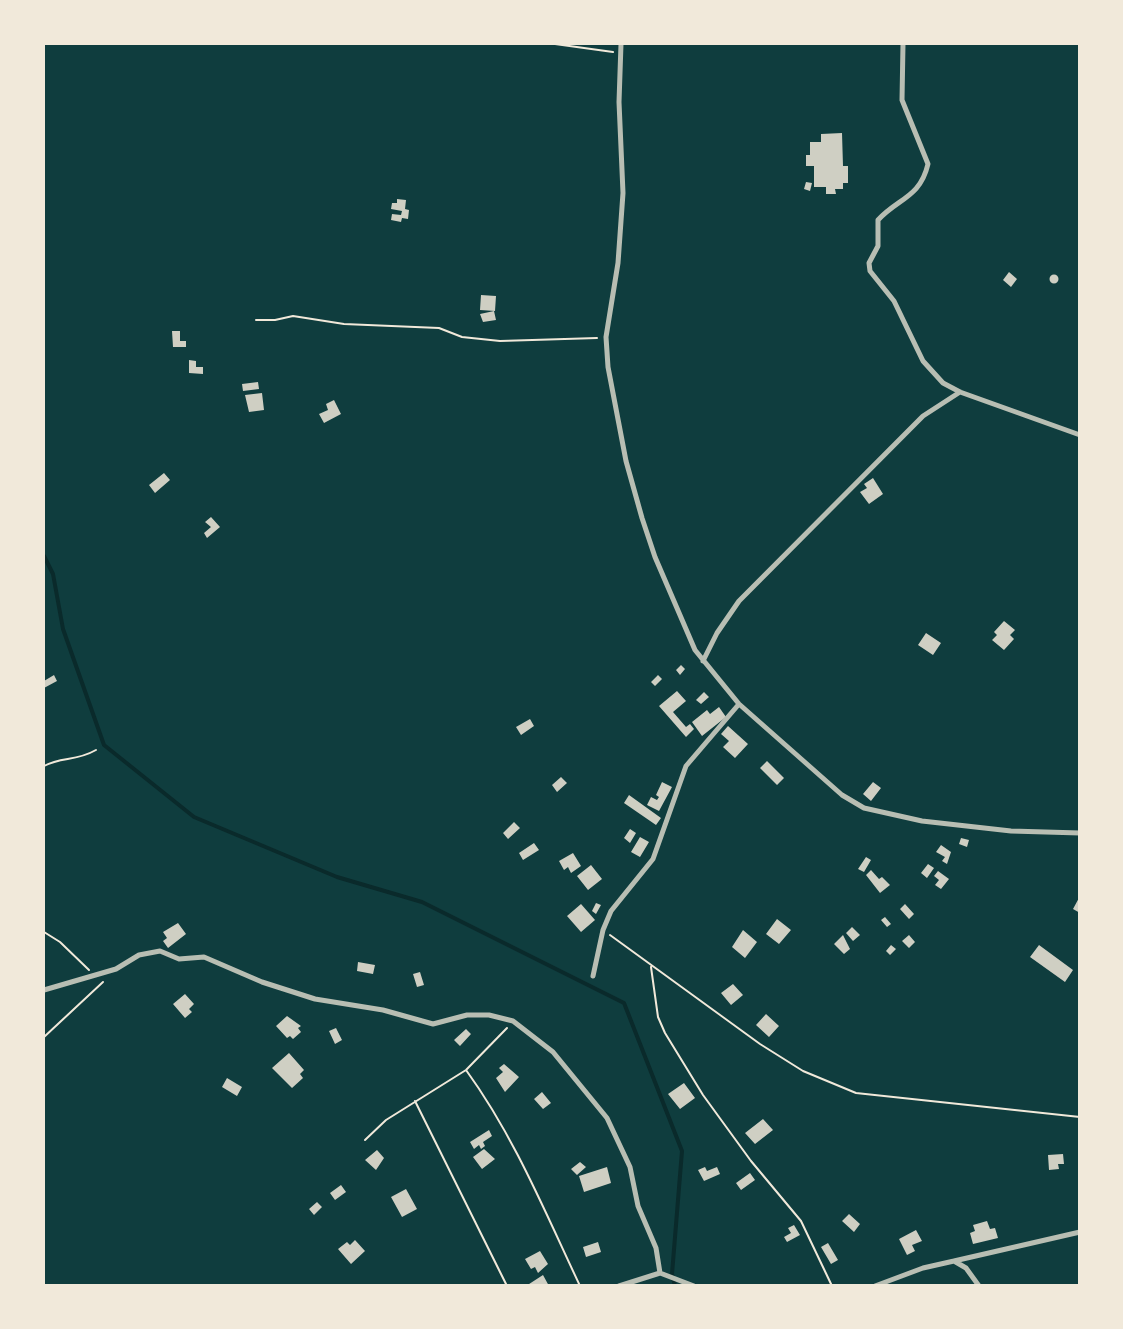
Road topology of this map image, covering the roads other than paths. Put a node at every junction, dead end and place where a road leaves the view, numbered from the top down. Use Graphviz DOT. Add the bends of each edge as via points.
graph roads {
  1 [pos="621,44"];
  2 [pos="903,44"];
  3 [pos="960,392"];
  4 [pos="1080,435"];
  5 [pos="703,661"];
  6 [pos="740,704"];
  7 [pos="1080,833"];
  8 [pos="593,976"];
  9 [pos="44,990"];
  10 [pos="1080,1232"];
  11 [pos="954,1261"];
  12 [pos="660,1273"];
  13 [pos="619,1286"];
  14 [pos="694,1286"];
  15 [pos="876,1286"];
  16 [pos="979,1286"];
  1 -- 5 [label="street" via="619,102 624,193 606,337 608,367 642,518 688,638"];
  2 -- 3 [label="street" via="902,100 928,164 914,192 878,220 878,246 869,266 894,301 923,361 943,383"];
  3 -- 4 [label="street"];
  3 -- 5 [label="street" via="923,416 739,601"];
  5 -- 6 [label="street"];
  6 -- 7 [label="street" via="819,775 864,808 889,815 1011,831"];
  6 -- 8 [label="street" via="686,766 653,860 616,903 603,930"];
  9 -- 12 [label="street" via="116,969 153,951 179,958 204,957 291,992 383,1010 426,1023 489,1015 513,1021 553,1052 607,1118 630,1167"];
  10 -- 11 [label="street"];
  11 -- 15 [label="street"];
  11 -- 16 [label="street" via="966,1268"];
  12 -- 13 [label="street"];
  12 -- 14 [label="street"];
}
